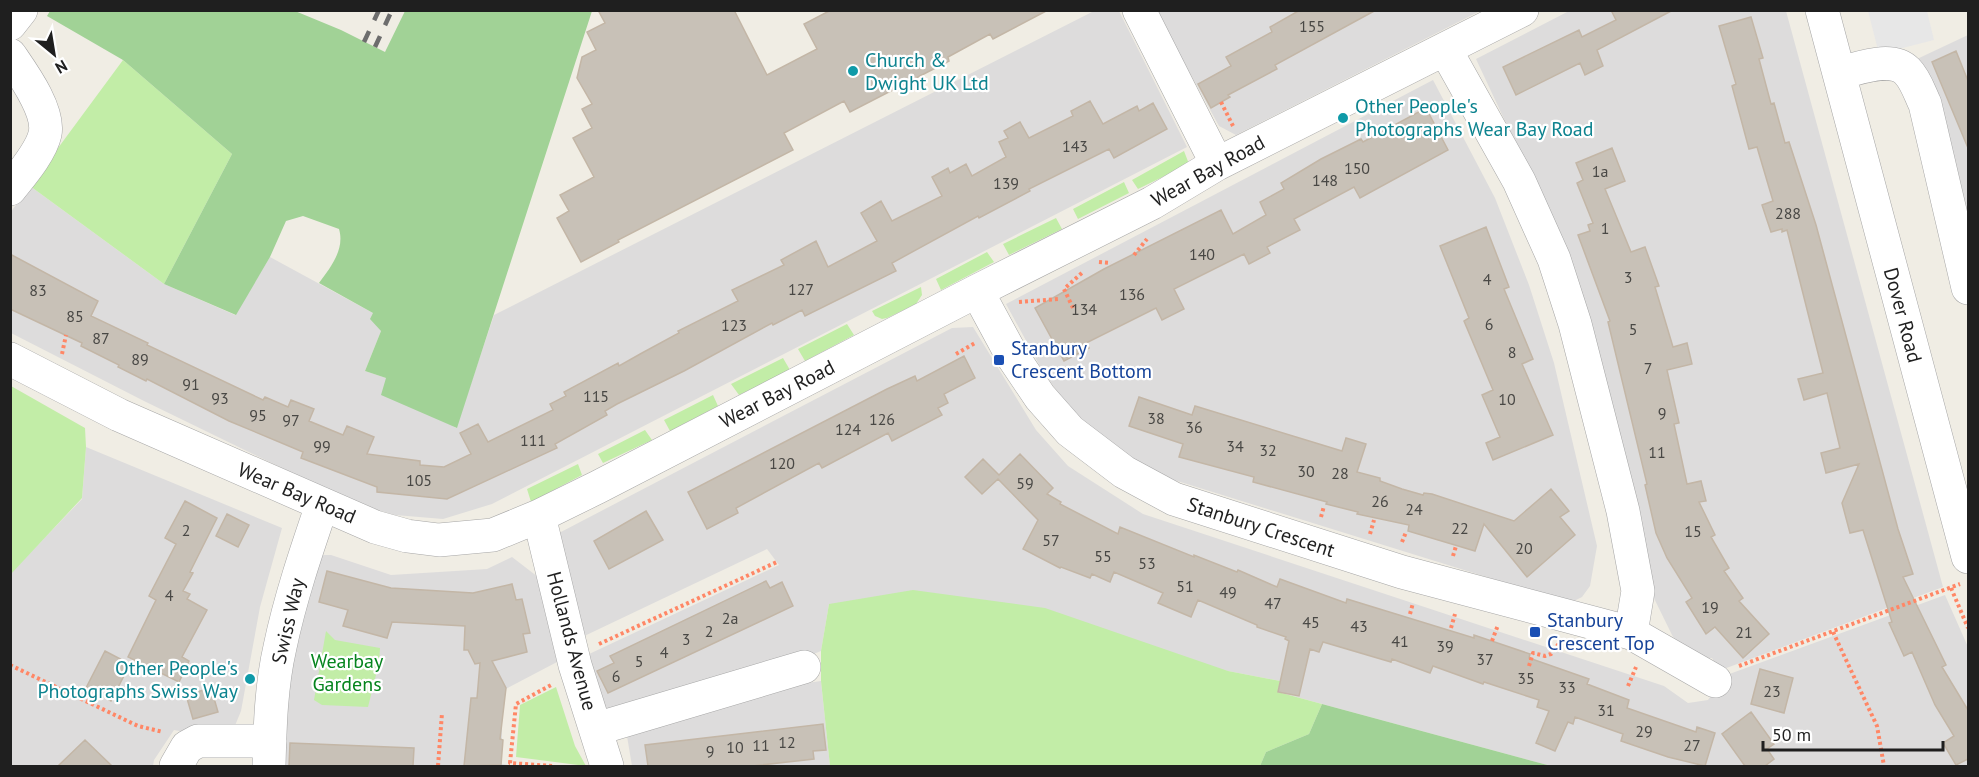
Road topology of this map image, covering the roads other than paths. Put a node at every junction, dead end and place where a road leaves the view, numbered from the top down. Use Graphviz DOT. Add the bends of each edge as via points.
graph roads {
  1 [pos="21,10"];
  2 [pos="1138,10"];
  3 [pos="1522,10"];
  4 [pos="1822,10"];
  5 [pos="10,24"];
  6 [pos="1445,49"];
  7 [pos="12,61"];
  8 [pos="1839,73"];
  9 [pos="1217,164"];
  10 [pos="10,189"];
  11 [pos="1968,288"];
  12 [pos="976,291"];
  13 [pos="10,359"];
  14 [pos="322,505"];
  15 [pos="539,516"];
  16 [pos="1968,557"];
  17 [pos="1635,646"];
  18 [pos="804,667"];
  19 [pos="1726,674"];
  20 [pos="596,729"];
  21 [pos="269,754"];
  22 [pos="176,766"];
  23 [pos="607,766"];
  1 -- 5 [label="street"];
  2 -- 9 [label="street"];
  3 -- 6 [label="street, Wear Bay Road"];
  4 -- 8 [label="street, Dover Road"];
  6 -- 9 [label="street, Wear Bay Road"];
  6 -- 17 [label="street" via="1519,181 1554,259 1578,333 1623,511 1638,591"];
  7 -- 10 [label="street" via="38,100 45,135"];
  8 -- 11 [label="street" via="1898,57 1915,82 1925,104"];
  8 -- 16 [label="street, Dover Road"];
  9 -- 12 [label="street, Wear Bay Road" via="1152,203"];
  12 -- 15 [label="street, Wear Bay Road"];
  12 -- 17 [label="street, Stanbury Crescent" via="1011,354 1040,397 1070,431 1124,472 1174,499"];
  13 -- 14 [label="street, Wear Bay Road" via="118,415"];
  14 -- 15 [label="street, Wear Bay Road" via="375,527 439,540 493,535"];
  14 -- 21 [label="street, Swiss Way" via="279,648"];
  15 -- 20 [label="street, Hollands Avenue" via="575,665"];
  17 -- 19 [label="street, Stanbury Crescent"];
  18 -- 20 [label="street"];
  20 -- 23 [label="street, Hollands Avenue"];
  21 -- 22 [label="street, Swiss Way" via="235,741 198,741 187,747"];
}
